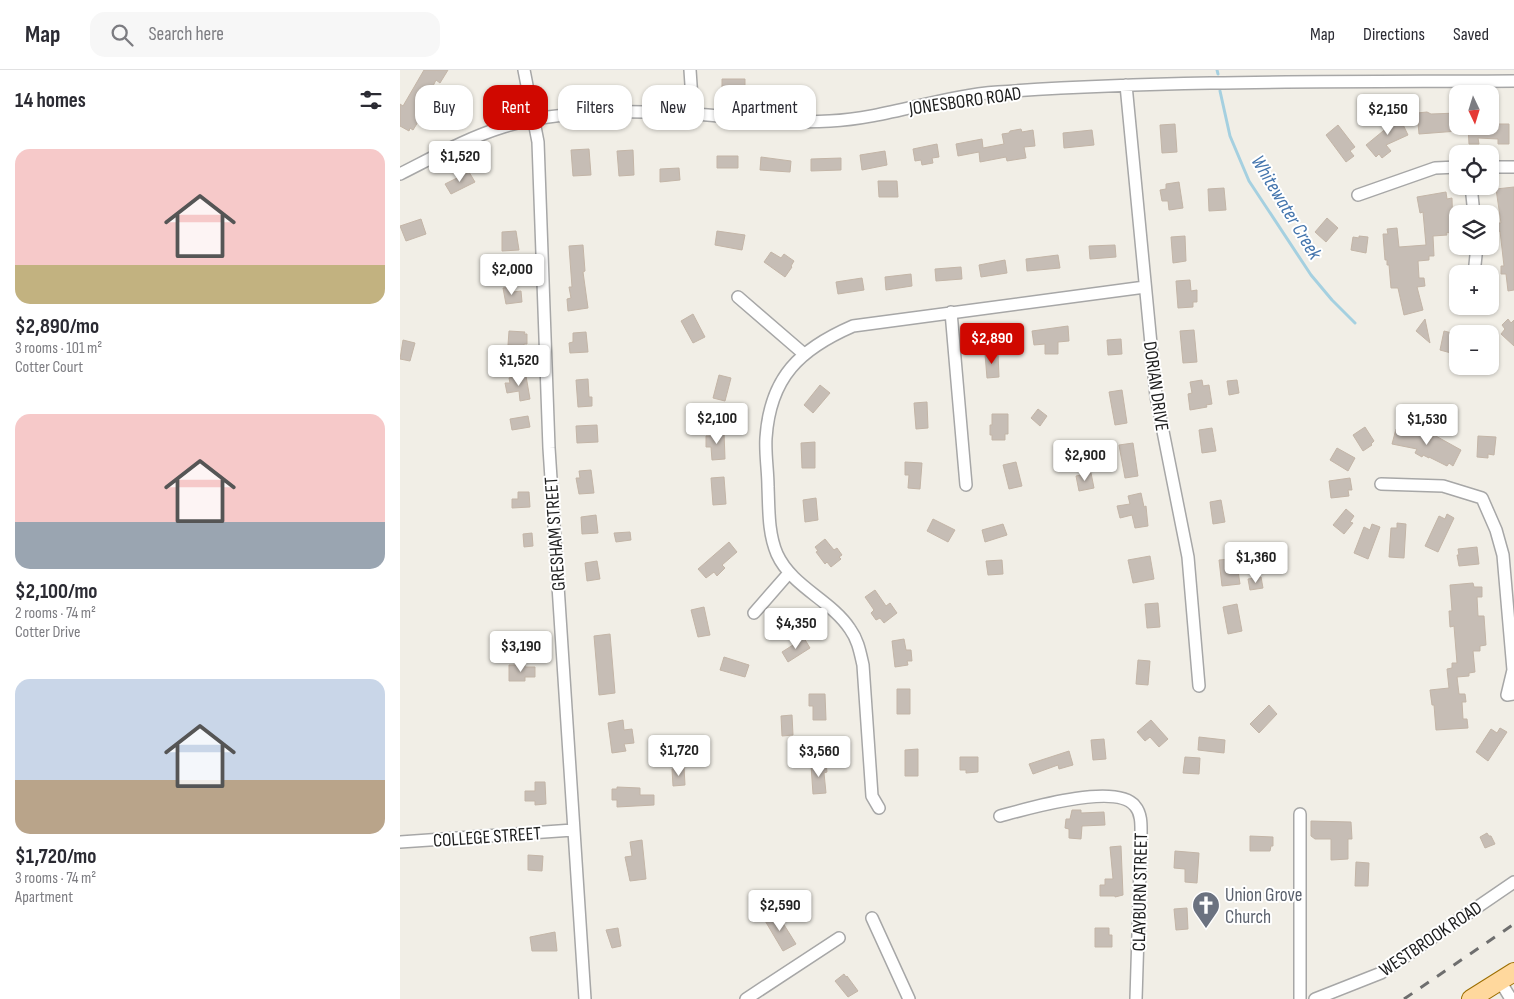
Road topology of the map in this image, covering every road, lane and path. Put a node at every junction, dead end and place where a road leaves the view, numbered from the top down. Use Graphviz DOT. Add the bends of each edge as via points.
graph roads {
  1 [pos="524,70"];
  2 [pos="690,70"];
  3 [pos="1514,81"];
  4 [pos="527,85"];
  5 [pos="691,85"];
  6 [pos="1126,85"];
  7 [pos="642,112"];
  8 [pos="704,115"];
  9 [pos="548,117"];
  10 [pos="493,130"];
  11 [pos="536,130"];
  12 [pos="1499,167"];
  13 [pos="1514,167"];
  14 [pos="1449,168"];
  15 [pos="402,169"];
  16 [pos="1358,195"];
  17 [pos="1145,287"];
  18 [pos="738,297"];
  19 [pos="951,312"];
  20 [pos="804,354"];
  21 [pos="1381,484"];
  22 [pos="966,486"];
  23 [pos="789,573"];
  24 [pos="754,612"];
  25 [pos="1199,686"];
  26 [pos="1514,694"];
  27 [pos="879,808"];
  28 [pos="1300,814"];
  29 [pos="1000,816"];
  30 [pos="573,830"];
  31 [pos="400,842"];
  32 [pos="1514,882"];
  33 [pos="872,918"];
  34 [pos="839,938"];
  35 [pos="1507,977"];
  36 [pos="584,999"];
  37 [pos="746,999"];
  38 [pos="909,999"];
  39 [pos="1136,999"];
  40 [pos="1300,999"];
  41 [pos="1315,999"];
  42 [pos="1471,999"];
  43 [pos="1511,999"];
  1 -- 4 [label="street, GRESHAM STREET"];
  2 -- 5 [label="street"];
  3 -- 6 [label="street, JONESBORO ROAD"];
  6 -- 8 [label="street, JONESBORO ROAD" via="995,92 831,121"];
  6 -- 17 [label="street, DORIAN DRIVE"];
  7 -- 9 [label="street, JONESBORO ROAD"];
  10 -- 15 [label="street, JONESBORO ROAD"];
  11 -- 30 [label="street, GRESHAM STREET" via="549,448"];
  12 -- 13 [label="street"];
  14 -- 16 [label="street" via="1435,168"];
  17 -- 19 [label="street"];
  17 -- 25 [label="street, DORIAN DRIVE" via="1156,396 1188,556"];
  18 -- 20 [label="street"];
  19 -- 20 [label="street" via="854,326 828,337"];
  19 -- 22 [label="street"];
  20 -- 23 [label="street" via="788,371 775,393 766,438 770,532 777,554"];
  21 -- 26 [label="street" via="1442,486 1482,498 1503,555 1513,670 1507,695"];
  23 -- 24 [label="street"];
  23 -- 27 [label="street" via="841,618 858,644 863,665 872,796"];
  28 -- 40 [label="street"];
  29 -- 39 [label="street, CLAYBURN STREET" via="1076,798 1100,796 1129,800 1136,806 1141,836"];
  30 -- 31 [label="street, COLLEGE STREET"];
  30 -- 36 [label="street, GRESHAM STREET"];
  32 -- 41 [label="street, WESTBROOK ROAD" via="1381,973"];
  33 -- 38 [label="street"];
  34 -- 37 [label="street"];
  35 -- 42 [label="main road"];
  35 -- 43 [label="street"];
}
